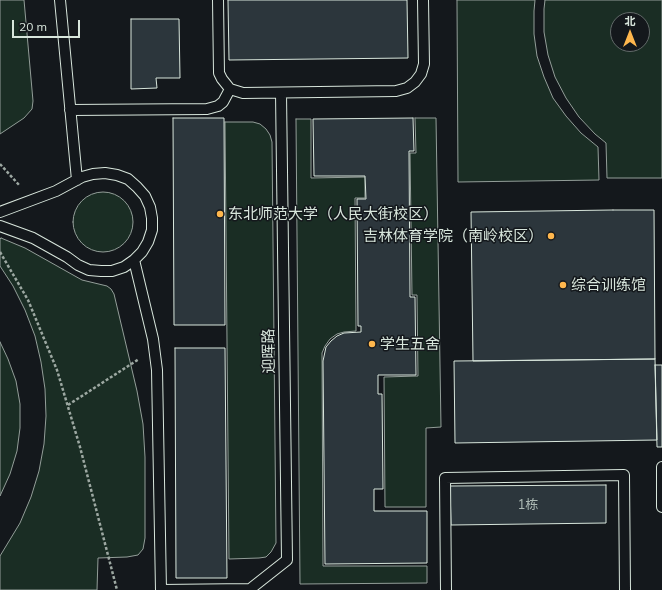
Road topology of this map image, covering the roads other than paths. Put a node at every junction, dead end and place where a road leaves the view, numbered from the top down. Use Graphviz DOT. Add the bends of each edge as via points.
graph roads {
  1 [pos="60,0"];
  2 [pos="218,0"];
  3 [pos="423,0"];
  4 [pos="230,89"];
  5 [pos="281,93"];
  6 [pos="70,110"];
  7 [pos="76,180"];
  8 [pos="0,212"];
  9 [pos="0,226"];
  10 [pos="134,260"];
  11 [pos="662,467"];
  12 [pos="662,507"];
  13 [pos="249,589"];
  14 [pos="446,590"];
  15 [pos="625,590"];
  1 -- 6 [label="lane"];
  2 -- 4 [label="lane" via="219,73"];
  3 -- 5 [label="lane" via="424,64 421,74 407,88 396,91"];
  4 -- 5 [label="lane" via="243,93"];
  4 -- 6 [label="lane" via="223,102 207,109"];
  5 -- 13 [label="lane, 迎晖路" via="287,560"];
  6 -- 7 [label="lane"];
  7 -- 8 [label="lane" via="33,201"];
  7 -- 10 [label="lane" via="105,172 128,179 145,196 150,207 152,230 142,252"];
  9 -- 10 [label="lane" via="33,238 89,270 112,271"];
  10 -- 13 [label="lane" via="153,339 157,370 161,590"];
  11 -- 12 [label="lane"];
  14 -- 15 [label="lane" via="445,478 624,475"];
}
